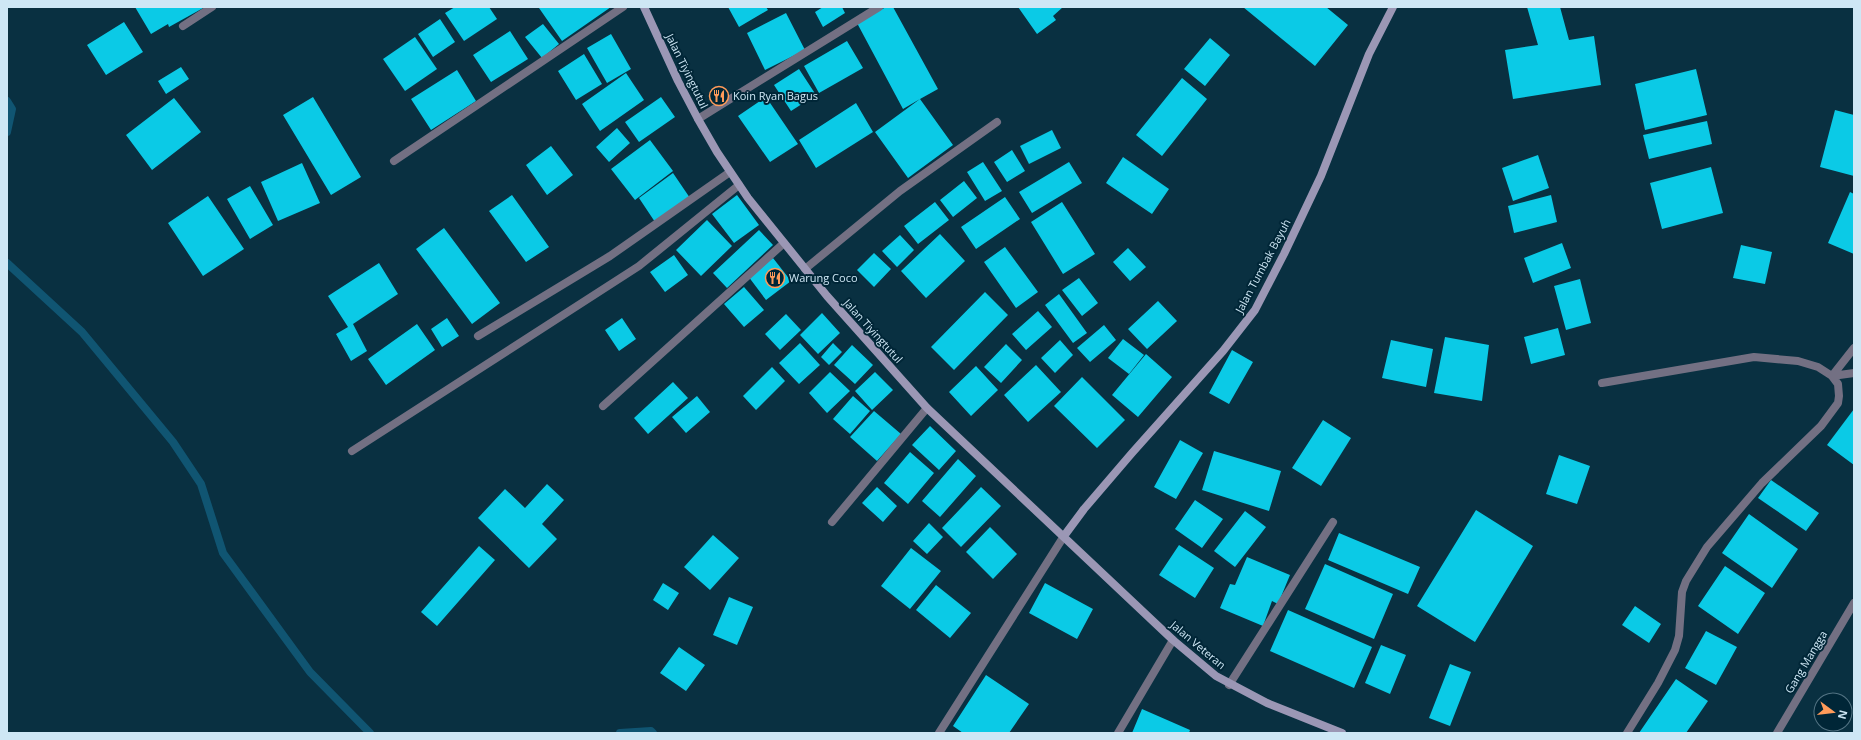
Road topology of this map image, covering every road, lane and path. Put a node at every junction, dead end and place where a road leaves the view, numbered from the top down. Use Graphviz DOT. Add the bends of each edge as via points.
graph roads {
  1 [pos="212,7"];
  2 [pos="623,7"];
  3 [pos="644,7"];
  4 [pos="879,7"];
  5 [pos="1393,7"];
  6 [pos="184,26"];
  7 [pos="698,119"];
  8 [pos="997,122"];
  9 [pos="394,161"];
  10 [pos="730,172"];
  11 [pos="739,184"];
  12 [pos="784,243"];
  13 [pos="805,270"];
  14 [pos="478,336"];
  15 [pos="1854,348"];
  16 [pos="1854,373"];
  17 [pos="1832,376"];
  18 [pos="1602,383"];
  19 [pos="604,406"];
  20 [pos="927,408"];
  21 [pos="352,451"];
  22 [pos="832,522"];
  23 [pos="1333,522"];
  24 [pos="1064,536"];
  25 [pos="1854,603"];
  26 [pos="1173,640"];
  27 [pos="1230,685"];
  28 [pos="939,733"];
  29 [pos="1118,733"];
  30 [pos="1342,733"];
  31 [pos="1627,733"];
  32 [pos="1777,733"];
  1 -- 6 [label="street"];
  2 -- 9 [label="street"];
  3 -- 7 [label="street, Jalan Tiyingtutul"];
  4 -- 7 [label="street"];
  5 -- 24 [label="street, Jalan Tumbak Bayuh" via="1369,54 1321,176 1255,310 1223,351 1084,509"];
  7 -- 10 [label="street, Jalan Tiyingtutul"];
  8 -- 13 [label="street" via="900,191"];
  10 -- 11 [label="street, Jalan Tiyingtutul"];
  10 -- 14 [label="street" via="610,256"];
  11 -- 12 [label="street, Jalan Tiyingtutul"];
  11 -- 21 [label="street" via="639,266"];
  12 -- 13 [label="street, Jalan Tiyingtutul"];
  12 -- 19 [label="street"];
  13 -- 20 [label="street, Jalan Tiyingtutul"];
  15 -- 17 [label="street"];
  16 -- 17 [label="street"];
  17 -- 18 [label="street" via="1818,367 1798,361 1754,357"];
  17 -- 31 [label="street" via="1838,384 1838,403 1821,426 1757,489 1708,547 1686,580 1682,592 1679,636 1675,650"];
  20 -- 22 [label="street"];
  20 -- 24 [label="street, Jalan Tiyingtutul"];
  23 -- 27 [label="street"];
  24 -- 26 [label="street, Jalan Veteran"];
  24 -- 28 [label="street"];
  25 -- 32 [label="street, Gang Mangga"];
  26 -- 27 [label="street, Jalan Veteran"];
  26 -- 29 [label="street"];
  27 -- 30 [label="street, Jalan Veteran"];
}
